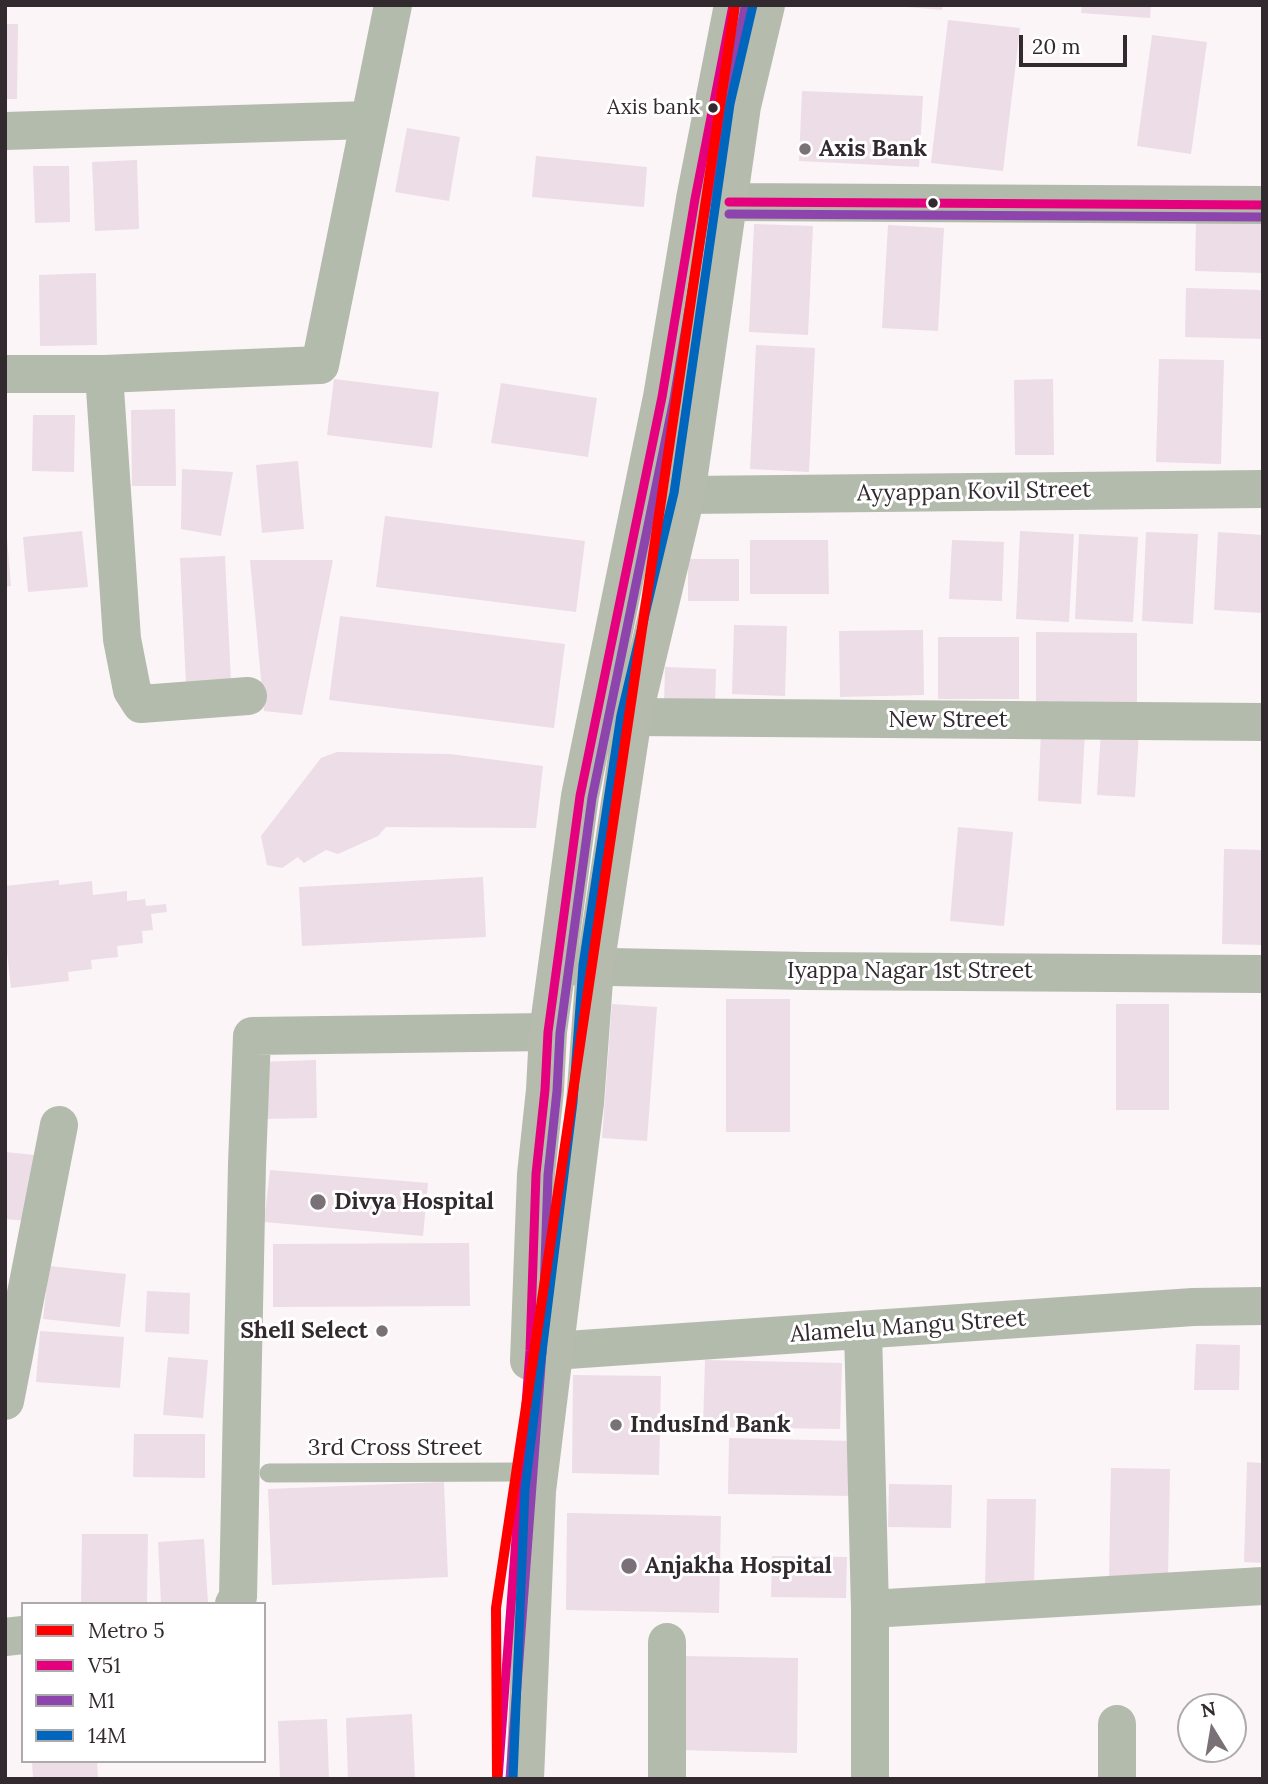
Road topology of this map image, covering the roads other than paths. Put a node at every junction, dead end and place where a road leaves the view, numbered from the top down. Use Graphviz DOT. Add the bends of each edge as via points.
graph roads {
  1 [pos="393,5"];
  2 [pos="733,5"];
  3 [pos="766,5"];
  4 [pos="369,120"];
  5 [pos="5,131"];
  6 [pos="712,200"];
  7 [pos="1263,205"];
  8 [pos="5,374"];
  9 [pos="104,374"];
  10 [pos="1263,489"];
  11 [pos="686,495"];
  12 [pos="248,696"];
  13 [pos="633,717"];
  14 [pos="1263,722"];
  15 [pos="557,966"];
  16 [pos="595,967"];
  17 [pos="1263,974"];
  18 [pos="548,1032"];
  19 [pos="59,1125"];
  20 [pos="1263,1306"];
  21 [pos="863,1330"];
  22 [pos="553,1351"];
  23 [pos="5,1401"];
  24 [pos="520,1472"];
  25 [pos="270,1473"];
  26 [pos="1263,1586"];
  27 [pos="235,1602"];
  28 [pos="870,1609"];
  29 [pos="667,1642"];
  30 [pos="1117,1724"];
  31 [pos="498,1779"];
  32 [pos="524,1779"];
  33 [pos="667,1779"];
  34 [pos="870,1779"];
  35 [pos="1117,1779"];
  1 -- 4 [label="street"];
  2 -- 6 [label="main road"];
  3 -- 6 [label="main road" via="742,106"];
  4 -- 5 [label="street"];
  4 -- 9 [label="street" via="320,365"];
  6 -- 7 [label="main road"];
  6 -- 11 [label="main road"];
  6 -- 15 [label="main road" via="662,397 579,796"];
  8 -- 9 [label="street"];
  9 -- 12 [label="street" via="122,639 132,690 141,704"];
  10 -- 11 [label="street, Ayyappan Kovil Street"];
  11 -- 13 [label="main road"];
  13 -- 14 [label="street, New Street"];
  13 -- 16 [label="main road"];
  15 -- 16 [label="street, Iyappa Nagar 1st Street"];
  15 -- 18 [label="main road"];
  16 -- 17 [label="street, Iyappa Nagar 1st Street"];
  16 -- 22 [label="main road" via="585,1103"];
  18 -- 24 [label="main road"];
  18 -- 27 [label="street" via="252,1036"];
  19 -- 23 [label="street"];
  20 -- 21 [label="street, Alamelu Mangu Street"];
  21 -- 22 [label="street, Alamelu Mangu Street"];
  21 -- 28 [label="street"];
  22 -- 32 [label="main road" via="537,1491"];
  24 -- 25 [label="lane, 3rd Cross Street"];
  24 -- 31 [label="main road"];
  26 -- 28 [label="street"];
  28 -- 34 [label="street"];
  29 -- 33 [label="street"];
  30 -- 35 [label="street"];
}
